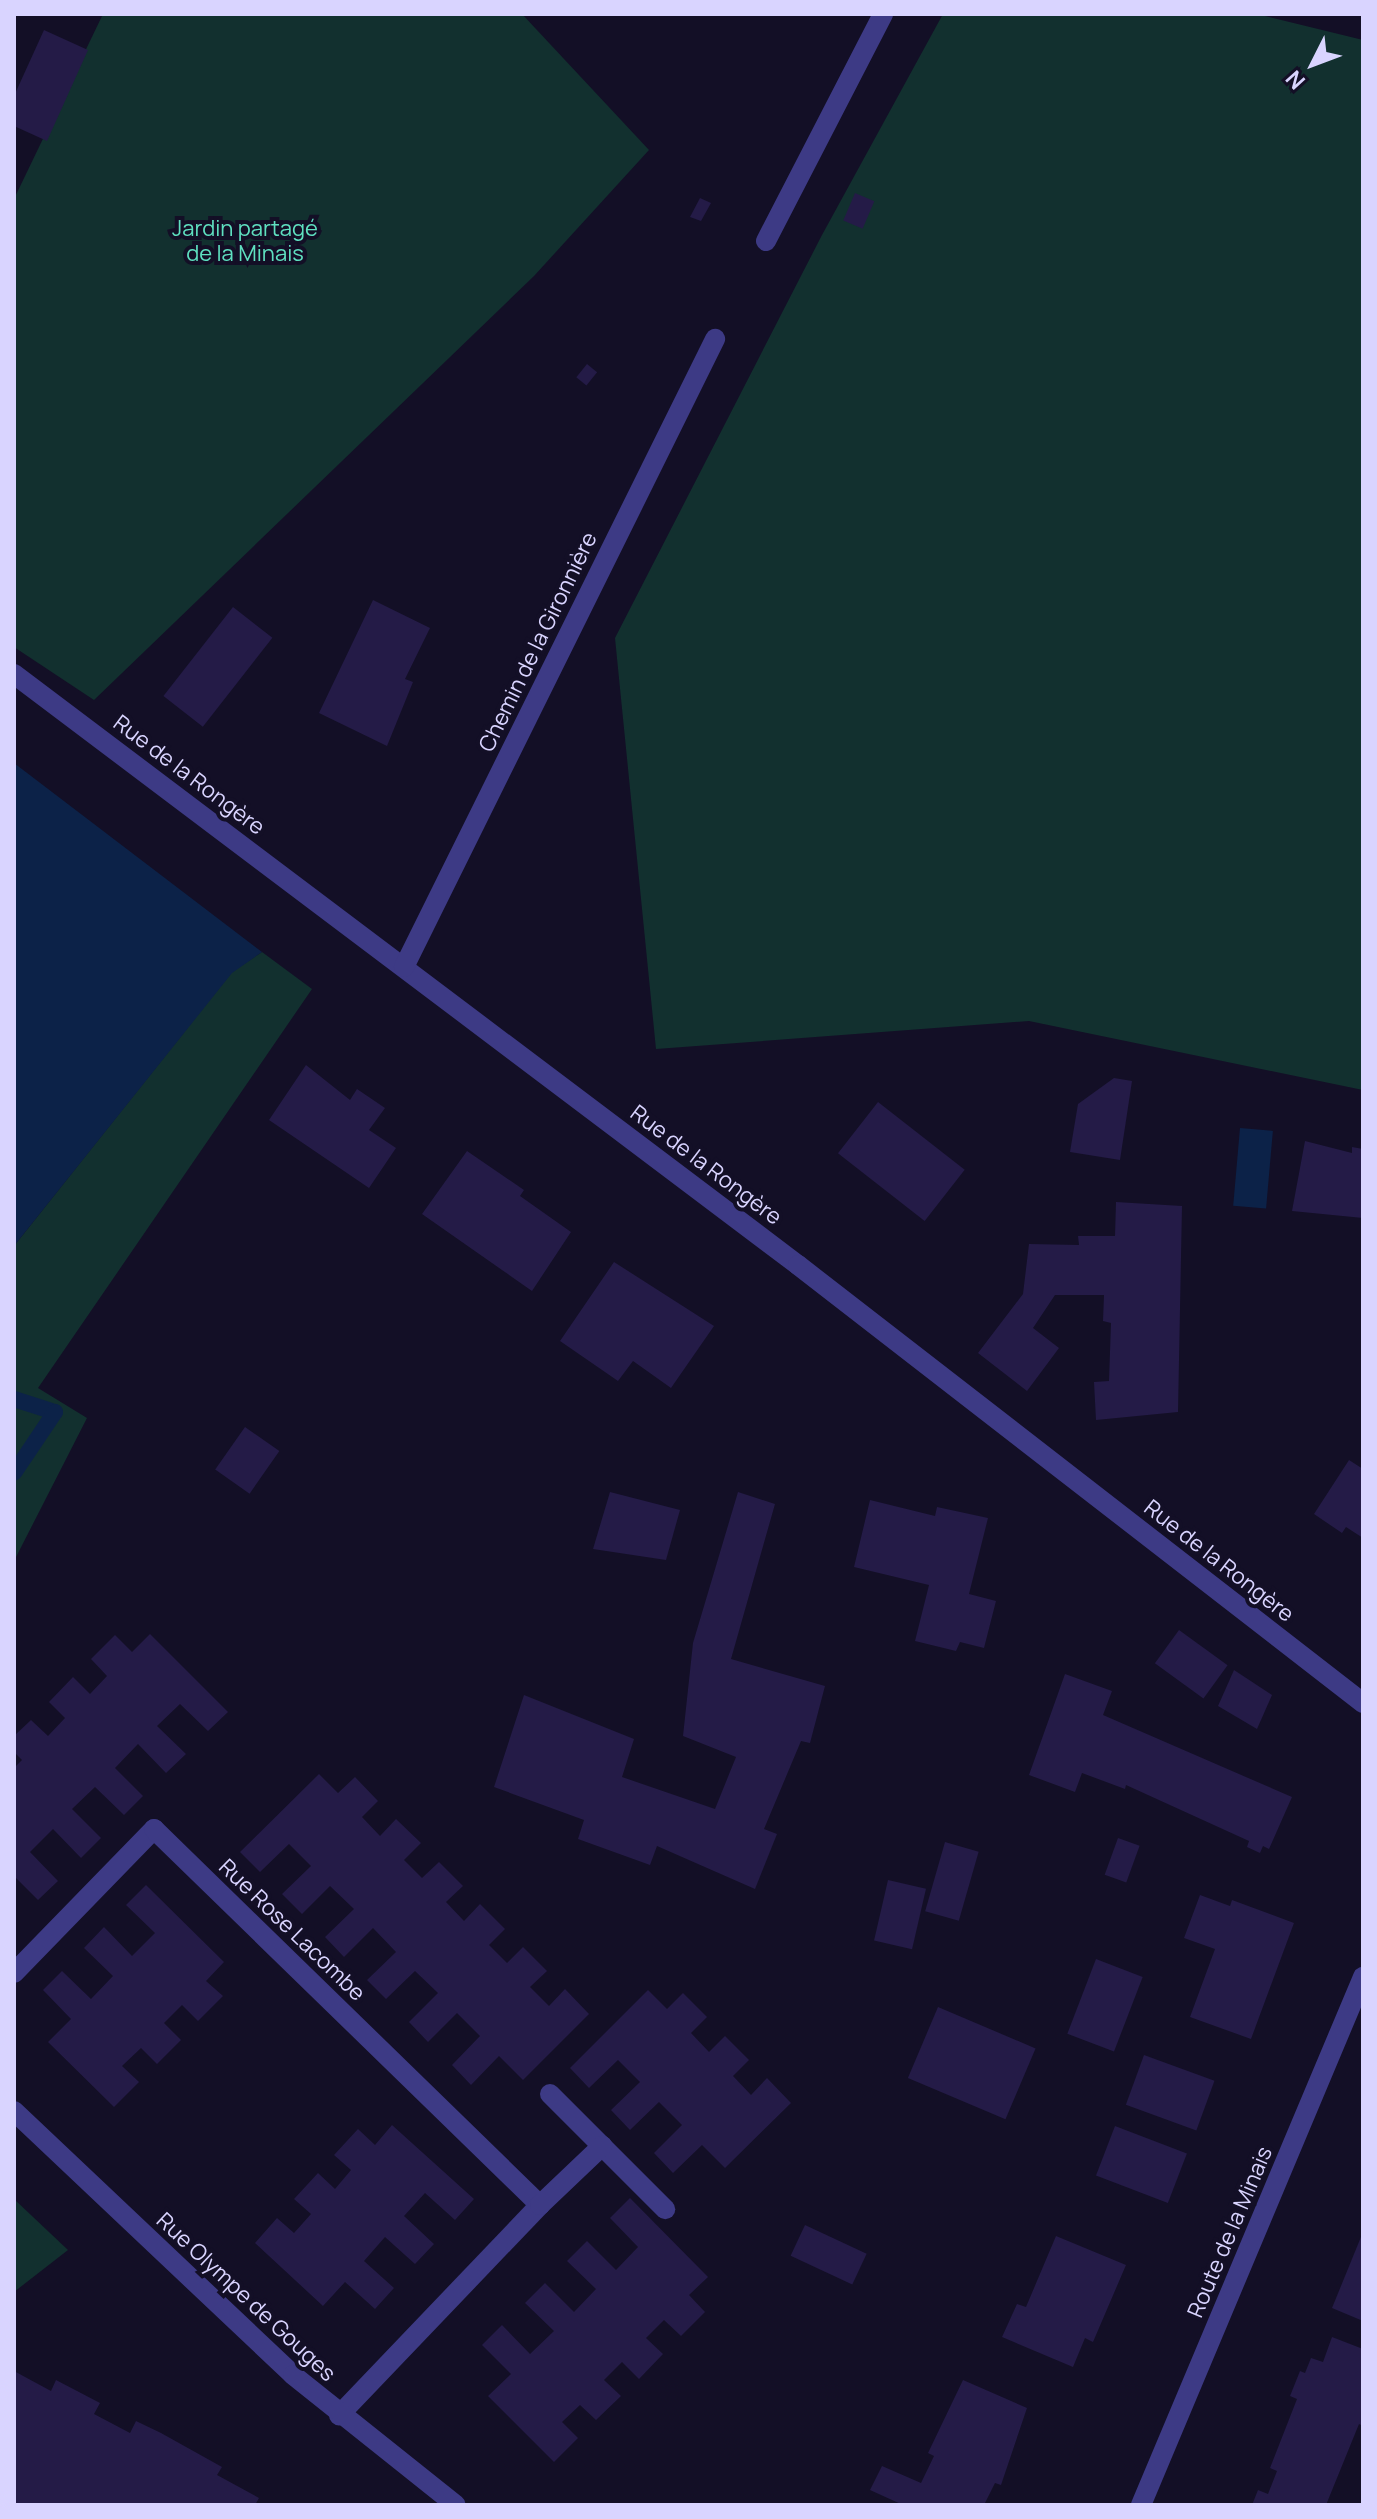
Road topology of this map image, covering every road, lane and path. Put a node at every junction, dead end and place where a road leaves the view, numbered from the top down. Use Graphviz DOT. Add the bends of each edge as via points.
graph roads {
  1 [pos="883,14"];
  2 [pos="766,241"];
  3 [pos="715,339"];
  4 [pos="14,674"];
  5 [pos="404,967"];
  6 [pos="1363,1703"];
  7 [pos="14,1973"];
  8 [pos="1363,1977"];
  9 [pos="550,2094"];
  10 [pos="14,2111"];
  11 [pos="602,2146"];
  12 [pos="540,2205"];
  13 [pos="665,2209"];
  14 [pos="339,2415"];
  15 [pos="456,2505"];
  16 [pos="1141,2505"];
  1 -- 2 [label="street"];
  3 -- 5 [label="street, Chemin de la Gironnière"];
  4 -- 5 [label="street, Rue de la Rongère"];
  5 -- 6 [label="street, Rue de la Rongère"];
  7 -- 12 [label="street, Rue Rose Lacombe" via="154,1829"];
  8 -- 16 [label="street, Route de la Minais"];
  9 -- 11 [label="street"];
  10 -- 14 [label="street, Rue Olympe de Gouges"];
  11 -- 12 [label="street"];
  11 -- 13 [label="street"];
  12 -- 14 [label="street"];
  14 -- 15 [label="street, Rue Olympe de Gouges"];
}
